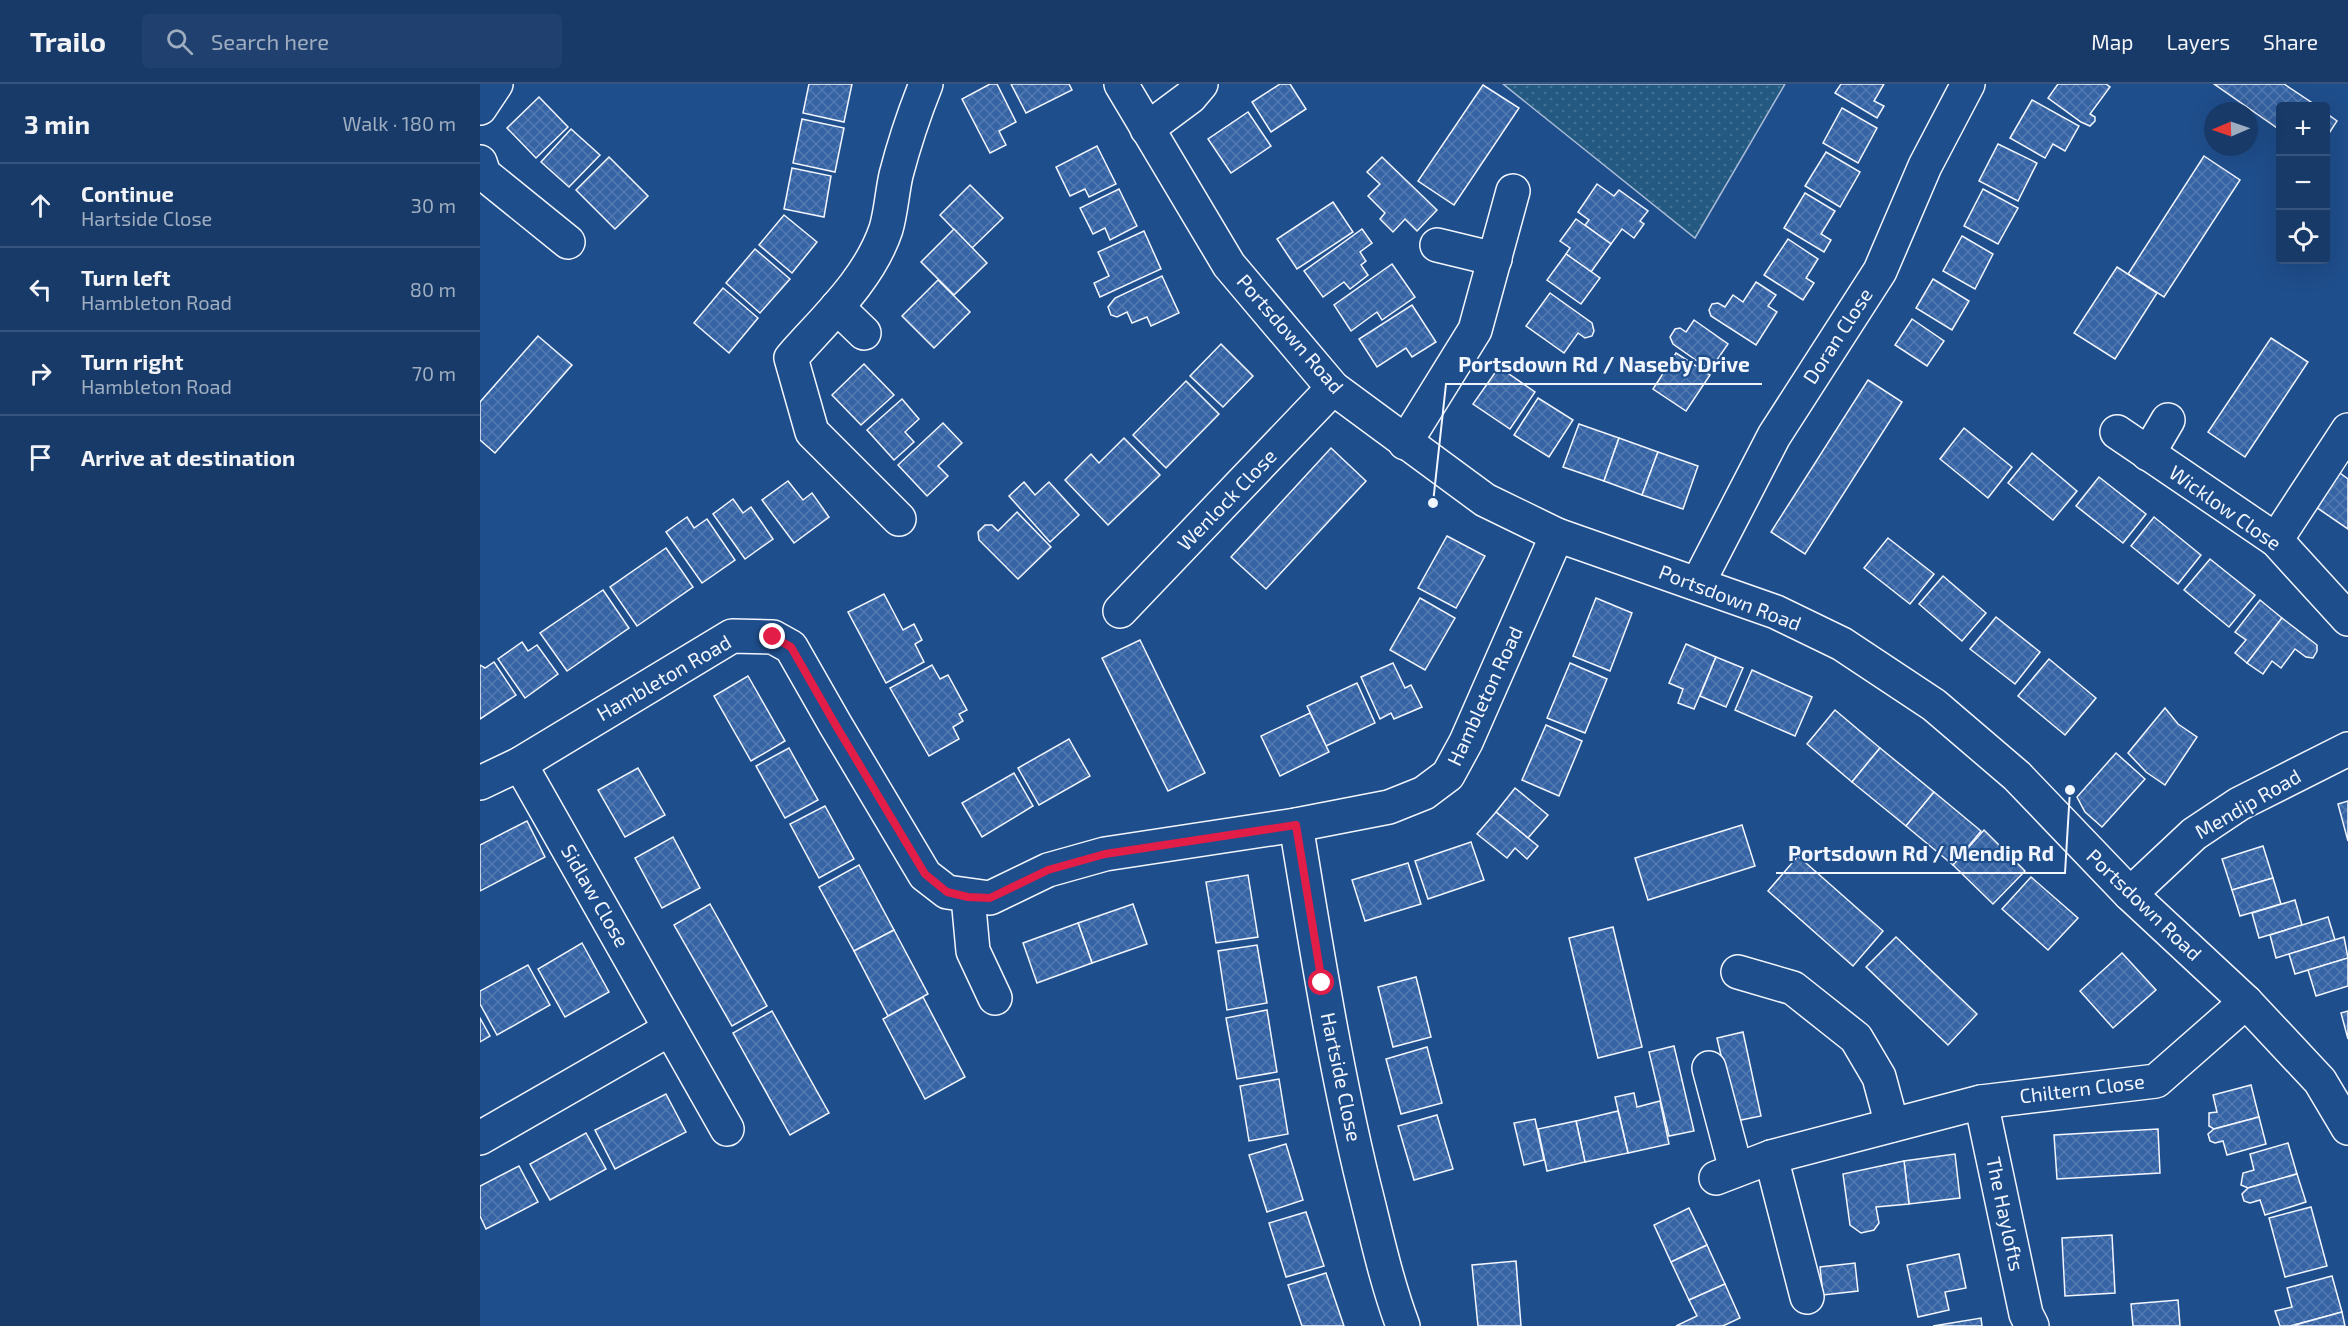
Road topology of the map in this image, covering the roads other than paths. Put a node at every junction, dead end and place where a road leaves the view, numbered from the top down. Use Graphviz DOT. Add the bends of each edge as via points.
graph roads {
  1 [pos="926,84"];
  2 [pos="1121,84"];
  3 [pos="1201,84"];
  4 [pos="1968,84"];
  5 [pos="1148,129"];
  6 [pos="480,162"];
  7 [pos="1513,191"];
  8 [pos="568,242"];
  9 [pos="1437,244"];
  10 [pos="1495,259"];
  11 [pos="837,307"];
  12 [pos="864,333"];
  13 [pos="1333,388"];
  14 [pos="2168,420"];
  15 [pos="2348,430"];
  16 [pos="2117,432"];
  17 [pos="1405,443"];
  18 [pos="2148,454"];
  19 [pos="899,519"];
  20 [pos="1557,535"];
  21 [pos="2276,540"];
  22 [pos="1698,583"];
  23 [pos="1120,611"];
  24 [pos="2348,619"];
  25 [pos="2348,749"];
  26 [pos="520,764"];
  27 [pos="480,783"];
  28 [pos="1296,825"];
  29 [pos="2130,894"];
  30 [pos="968,897"];
  31 [pos="1738,972"];
  32 [pos="995,998"];
  33 [pos="2246,1002"];
  34 [pos="670,1029"];
  35 [pos="1709,1068"];
  36 [pos="1981,1102"];
  37 [pos="1892,1125"];
  38 [pos="2348,1128"];
  39 [pos="728,1129"];
  40 [pos="480,1138"];
  41 [pos="1770,1157"];
  42 [pos="1807,1297"];
  43 [pos="1403,1326"];
  44 [pos="2032,1326"];
  1 -- 11 [label="street" via="908,135 885,230 867,266"];
  2 -- 5 [label="street, Portsdown Road"];
  3 -- 5 [label="street"];
  4 -- 22 [label="street, Doran Close" via="1925,166 1880,271 1774,436"];
  5 -- 13 [label="street, Portsdown Road" via="1229,265"];
  6 -- 8 [label="street" via="484,174"];
  7 -- 10 [label="street"];
  9 -- 10 [label="street"];
  10 -- 17 [label="street" via="1475,330"];
  11 -- 12 [label="street"];
  11 -- 19 [label="street" via="791,358 812,432"];
  13 -- 17 [label="street, Portsdown Road"];
  13 -- 23 [label="street, Wenlock Close"];
  14 -- 18 [label="street, Wicklow Close"];
  15 -- 21 [label="street"];
  16 -- 18 [label="street, Wicklow Close"];
  17 -- 20 [label="street, Portsdown Road" via="1485,500"];
  18 -- 21 [label="street, Wicklow Close"];
  20 -- 22 [label="street, Portsdown Road"];
  20 -- 28 [label="street, Hambleton Road" via="1480,712 1448,775 1424,793 1389,807"];
  21 -- 24 [label="street, Wicklow Close"];
  22 -- 29 [label="street, Portsdown Road" via="1776,612 1842,644 1934,705 2018,776"];
  25 -- 29 [label="street, Mendip Road" via="2239,804 2194,834"];
  26 -- 27 [label="street, Hambleton Road"];
  26 -- 30 [label="street, Hambleton Road" via="732,636 773,637 791,647 925,874 947,892"];
  26 -- 34 [label="street, Sidlaw Close"];
  28 -- 30 [label="street, Hambleton Road" via="1105,854 1048,870 990,898"];
  28 -- 43 [label="street, Hartside Close" via="1353,1141 1390,1292"];
  29 -- 33 [label="street, Portsdown Road"];
  30 -- 32 [label="street" via="973,951"];
  31 -- 37 [label="street" via="1793,988 1856,1038 1879,1077"];
  33 -- 36 [label="street, Chiltern Close" via="2156,1081"];
  33 -- 38 [label="street, Portsdown Road" via="2320,1081"];
  34 -- 39 [label="street, Sidlaw Close"];
  34 -- 40 [label="street"];
  35 -- 41 [label="street, Chiltern Close" via="1726,1174"];
  36 -- 37 [label="street, Chiltern Close"];
  36 -- 44 [label="street, The Haylofts" via="2026,1314"];
  37 -- 41 [label="street, Chiltern Close"];
  41 -- 42 [label="street"];
}
